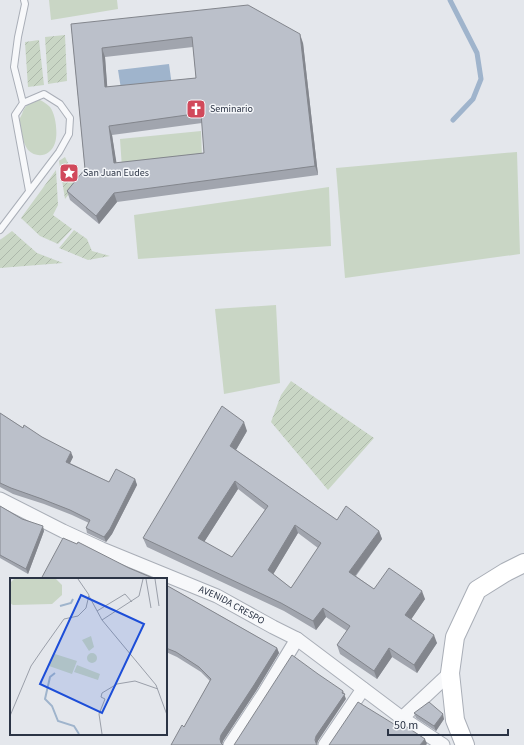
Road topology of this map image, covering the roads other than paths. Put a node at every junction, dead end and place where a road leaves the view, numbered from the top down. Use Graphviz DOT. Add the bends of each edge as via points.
graph roads {
  1 [pos="24,0"];
  2 [pos="23,103"];
  3 [pos="30,191"];
  4 [pos="0,230"];
  5 [pos="0,499"];
  6 [pos="524,563"];
  7 [pos="297,638"];
  8 [pos="450,674"];
  9 [pos="363,689"];
  10 [pos="402,718"];
  11 [pos="230,745"];
  12 [pos="325,745"];
  13 [pos="443,745"];
  14 [pos="465,745"];
  1 -- 2 [label="lane" via="14,67"];
  2 -- 3 [label="lane" via="16,115"];
  2 -- 3 [label="lane" via="44,94 60,104 70,118 69,134"];
  3 -- 4 [label="lane"];
  5 -- 7 [label="street, AVENIDA CRESPO" via="102,549 217,596"];
  6 -- 8 [label="main road" via="477,590 455,637"];
  7 -- 9 [label="street, AVENIDA CRESPO"];
  7 -- 11 [label="street"];
  8 -- 10 [label="street"];
  8 -- 14 [label="main road" via="454,720"];
  9 -- 10 [label="street, AVENIDA CRESPO"];
  9 -- 12 [label="street"];
  10 -- 13 [label="street, AVENIDA CRESPO"];
}
